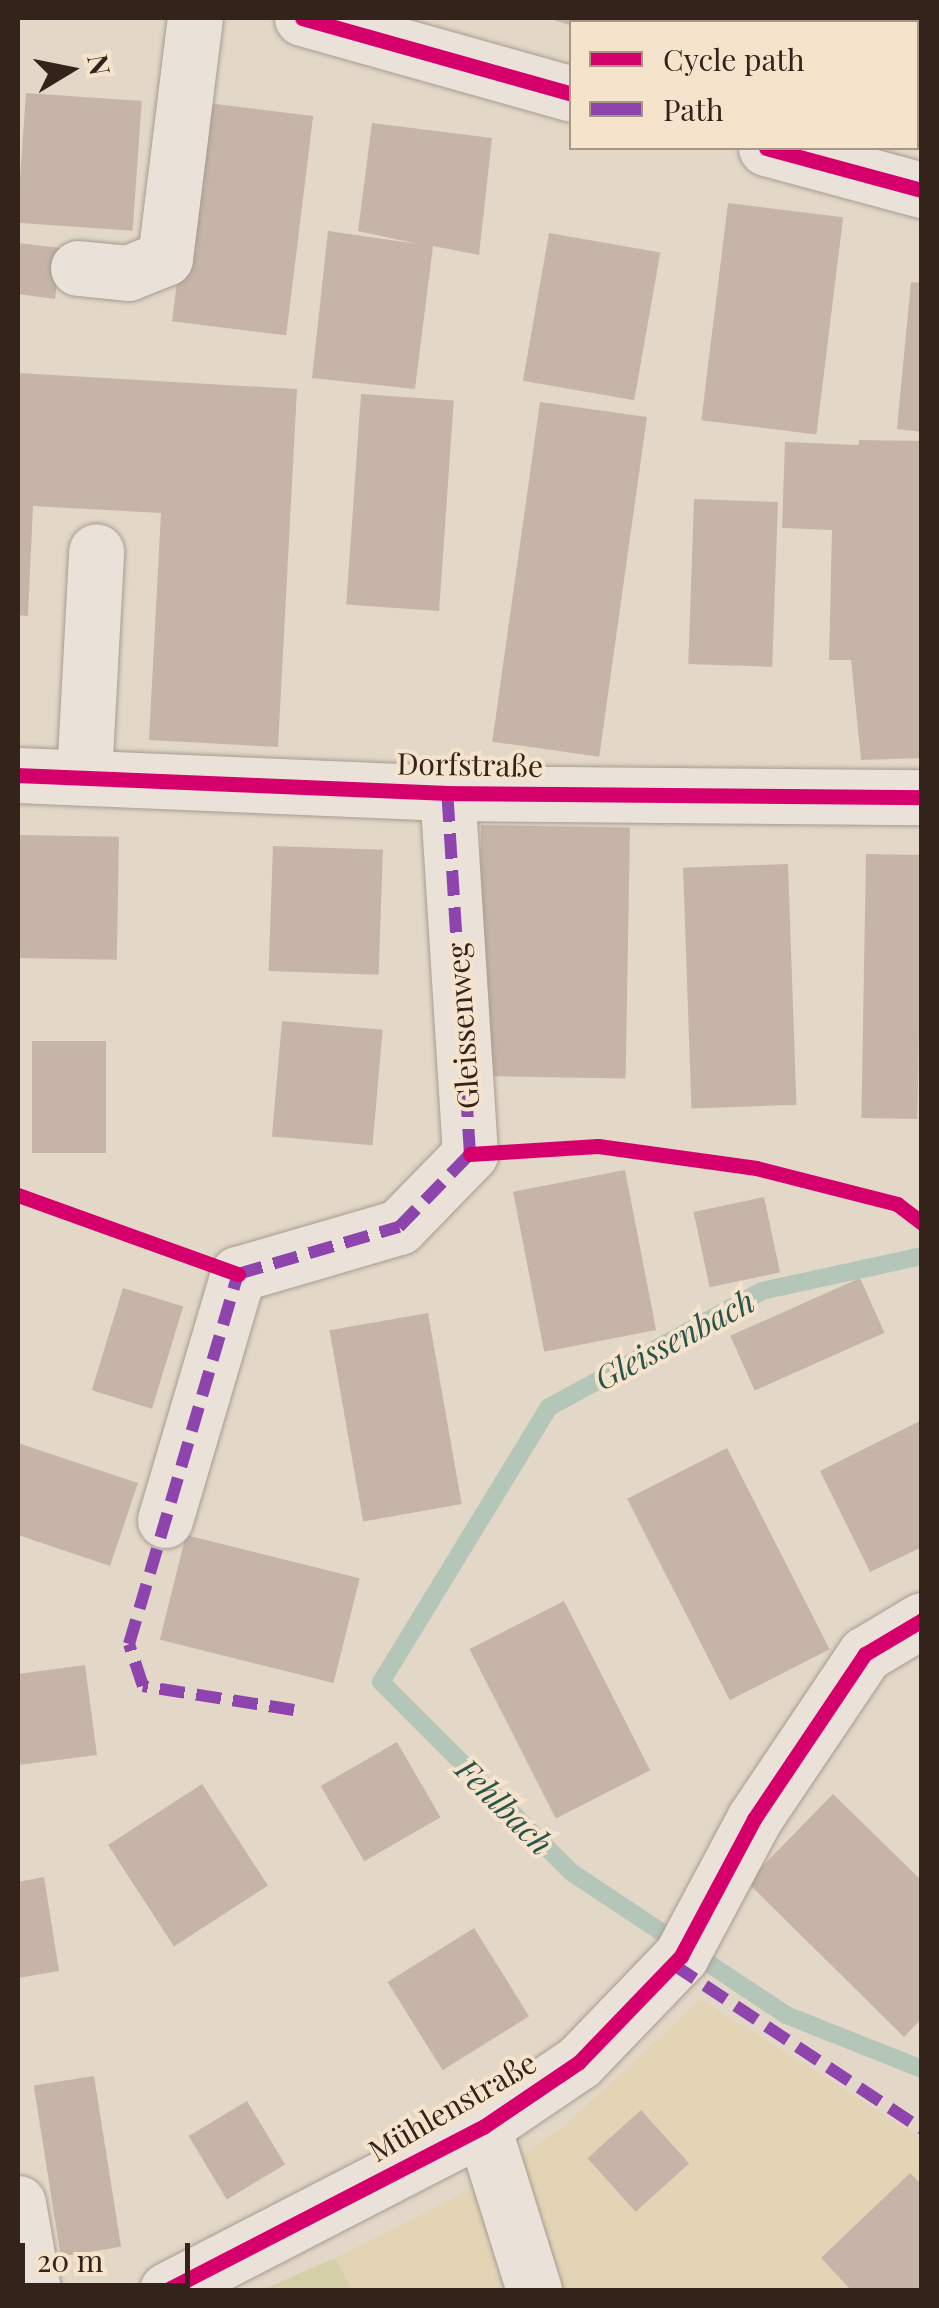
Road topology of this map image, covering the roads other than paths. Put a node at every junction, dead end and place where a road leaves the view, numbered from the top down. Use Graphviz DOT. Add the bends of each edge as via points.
graph roads {
  1 [pos="194,18"];
  2 [pos="302,18"];
  3 [pos="569,93"];
  4 [pos="773,150"];
  5 [pos="922,190"];
  6 [pos="78,268"];
  7 [pos="96,551"];
  8 [pos="18,776"];
  9 [pos="84,776"];
  10 [pos="447,793"];
  11 [pos="922,797"];
  12 [pos="165,1520"];
  13 [pos="922,1620"];
  14 [pos="483,2127"];
  15 [pos="18,2203"];
  16 [pos="33,2290"];
  17 [pos="167,2290"];
  18 [pos="534,2290"];
  1 -- 6 [label="street" via="165,258 128,273"];
  2 -- 3 [label="street"];
  4 -- 5 [label="street"];
  7 -- 9 [label="street"];
  8 -- 9 [label="street, Dorfstraße"];
  9 -- 10 [label="street, Dorfstraße"];
  10 -- 11 [label="street, Dorfstraße"];
  10 -- 12 [label="street, Gleissenweg" via="470,1154 400,1226 238,1274"];
  13 -- 14 [label="street, Mühlenstraße" via="865,1654 754,1819 688,1945 579,2062"];
  14 -- 17 [label="street, Mühlenstraße"];
  14 -- 18 [label="street"];
  15 -- 16 [label="street"];
}
